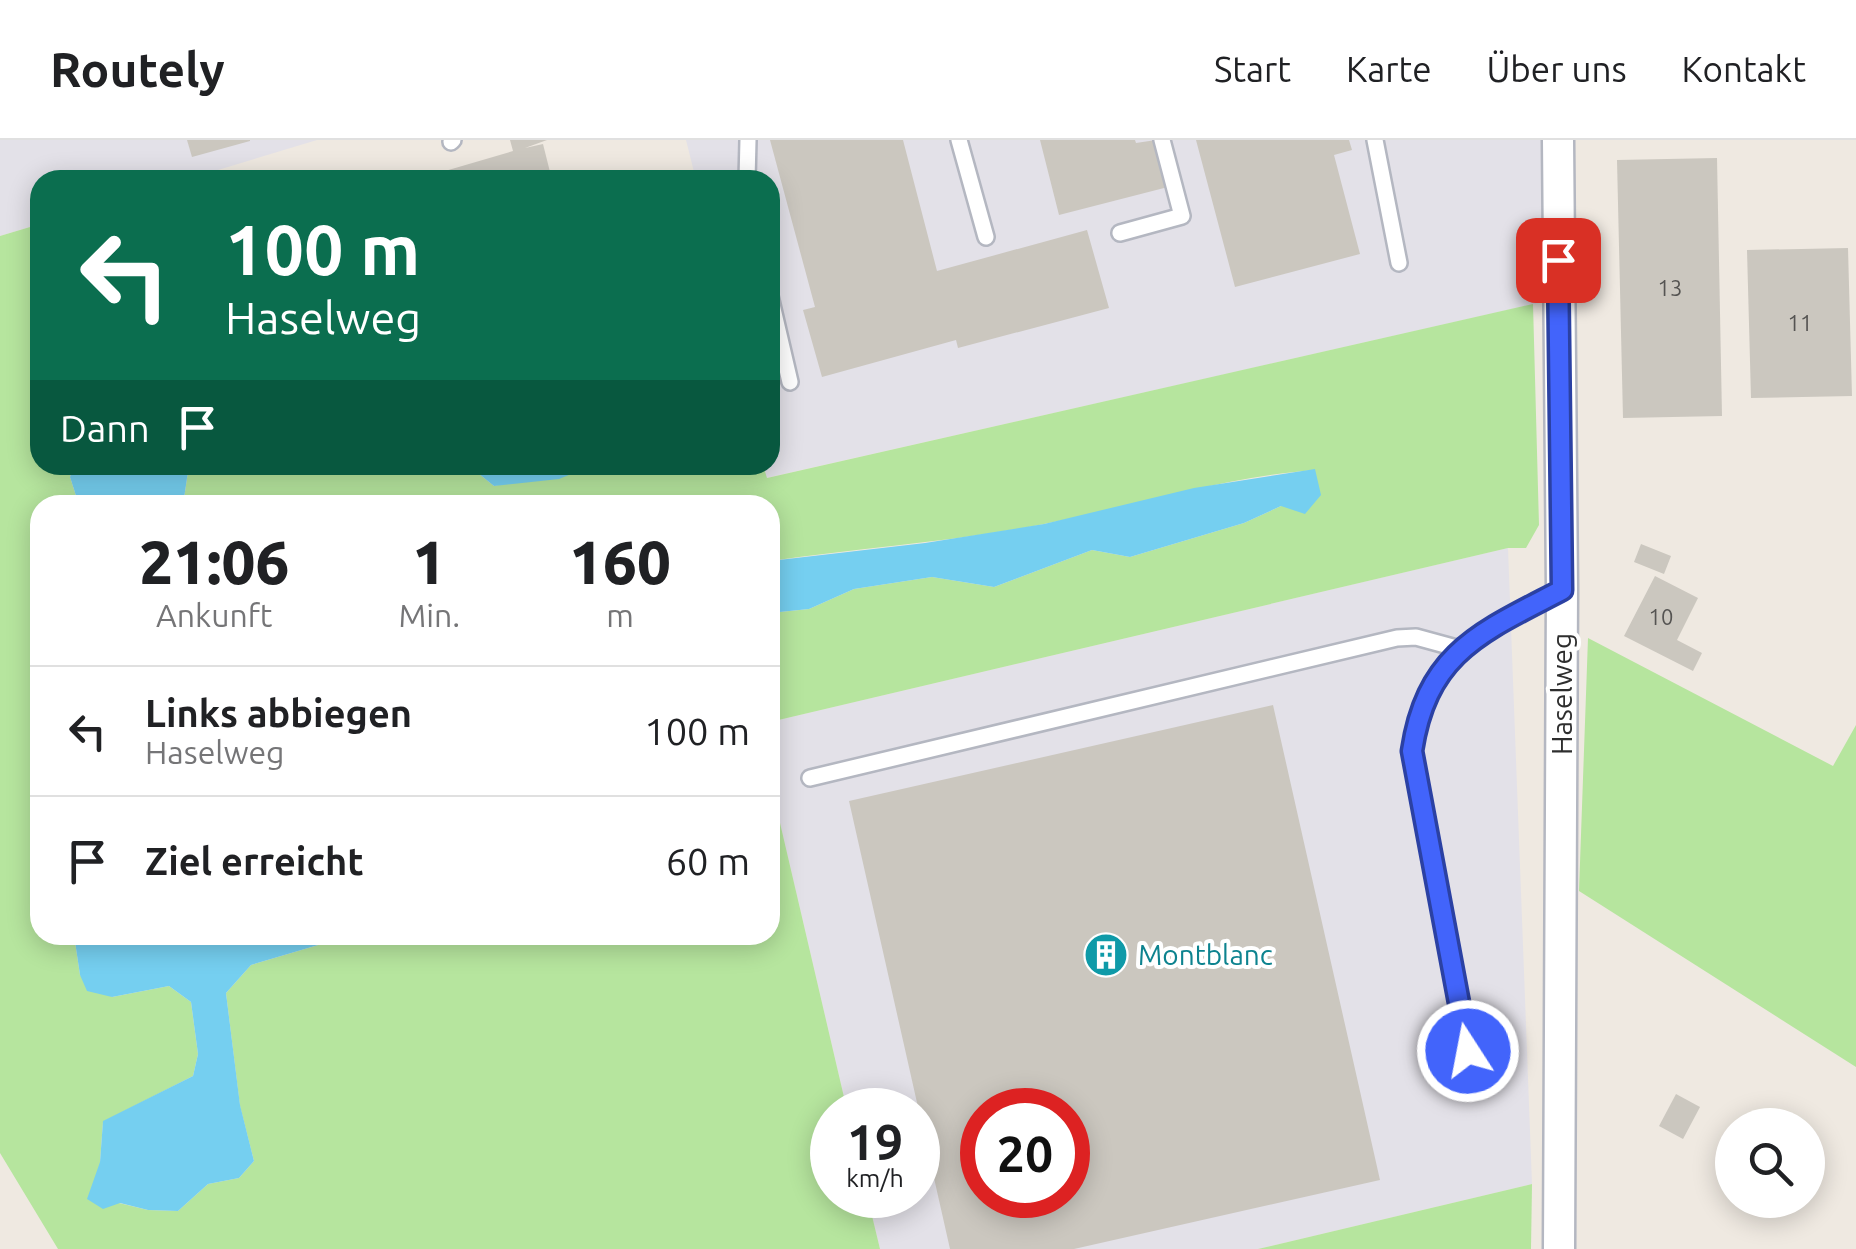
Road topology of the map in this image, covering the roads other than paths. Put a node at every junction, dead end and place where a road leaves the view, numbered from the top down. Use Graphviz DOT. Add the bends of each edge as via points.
graph roads {
  1 [pos="748,140"];
  2 [pos="959,140"];
  3 [pos="1162,140"];
  4 [pos="1375,140"];
  5 [pos="1558,140"];
  6 [pos="747,170"];
  7 [pos="1120,233"];
  8 [pos="986,237"];
  9 [pos="1398,264"];
  10 [pos="780,339"];
  11 [pos="790,382"];
  12 [pos="1562,590"];
  13 [pos="1460,650"];
  14 [pos="810,778"];
  15 [pos="1468,1051"];
  16 [pos="1559,1249"];
  1 -- 6 [label="lane"];
  2 -- 8 [label="lane"];
  3 -- 7 [label="lane" via="1182,216"];
  4 -- 9 [label="lane"];
  5 -- 12 [label="street, Haselweg"];
  10 -- 11 [label="lane"];
  12 -- 13 [label="lane"];
  12 -- 16 [label="street, Haselweg"];
  13 -- 14 [label="lane" via="1397,638"];
  13 -- 15 [label="lane" via="1426,692 1412,751"];
}
